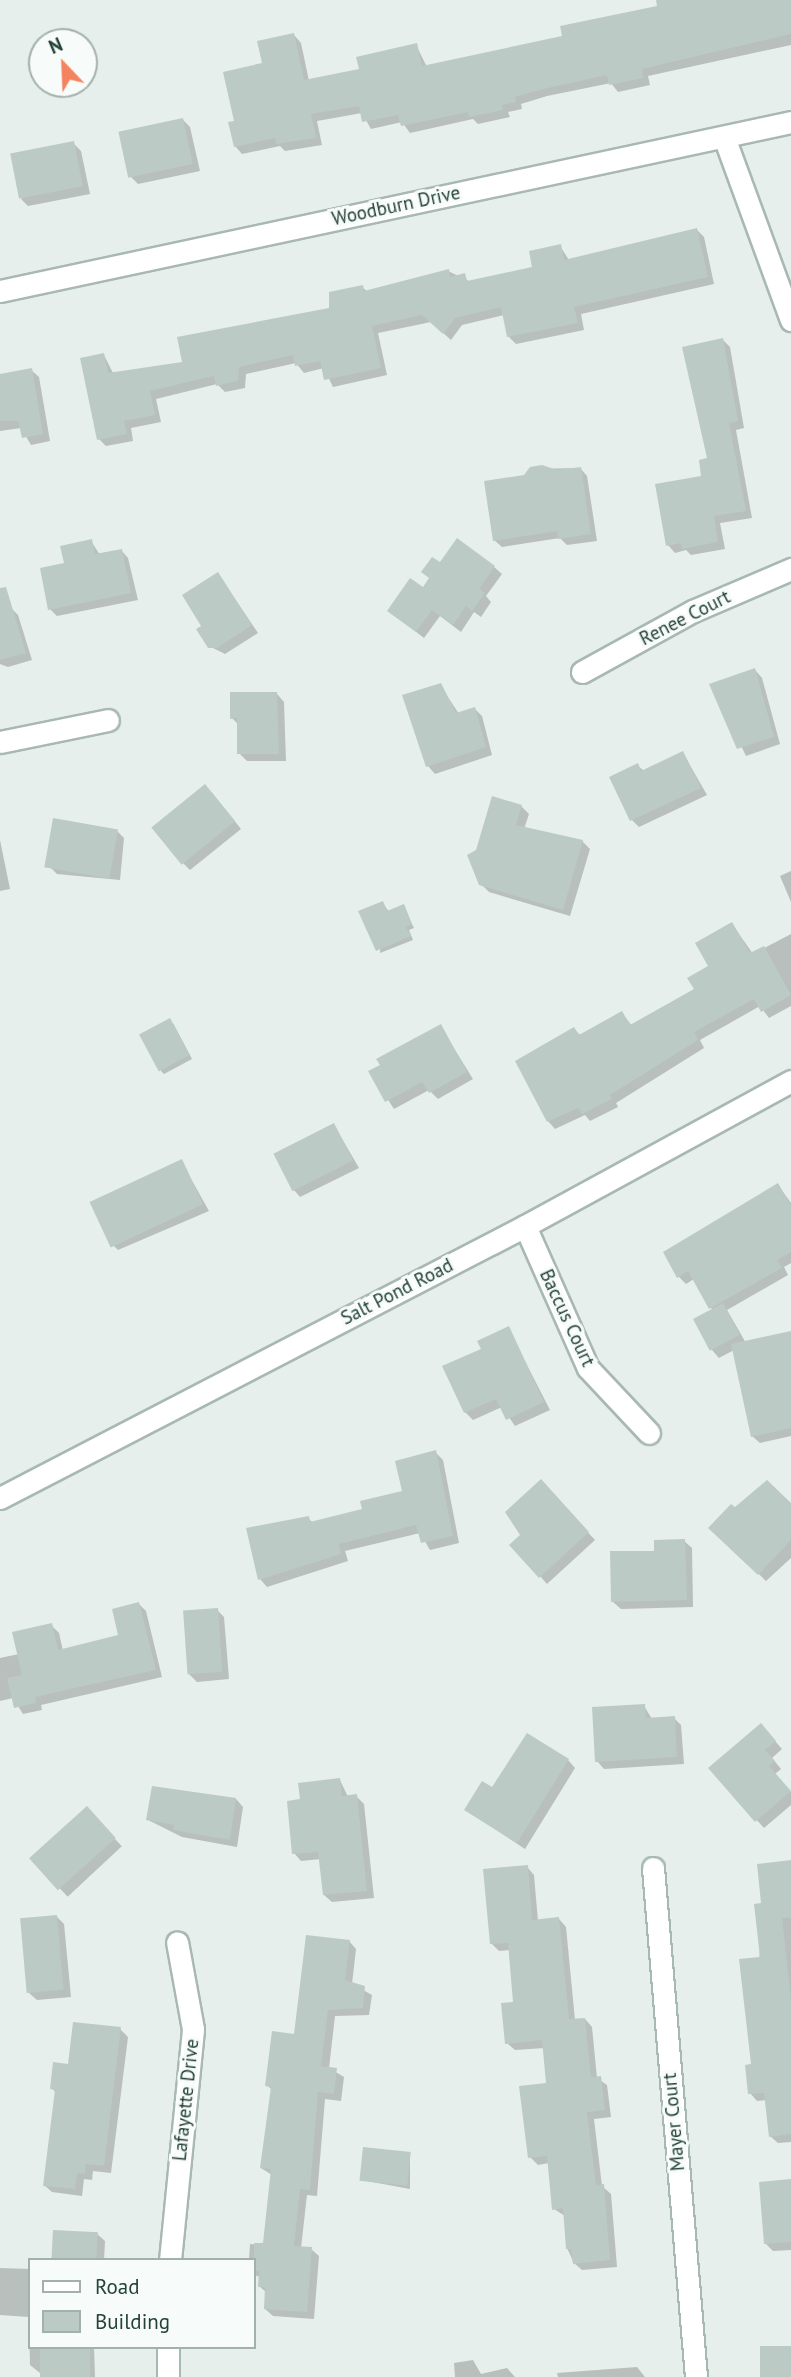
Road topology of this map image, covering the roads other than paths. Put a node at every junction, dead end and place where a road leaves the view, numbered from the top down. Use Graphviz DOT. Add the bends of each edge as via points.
graph roads {
  1 [pos="791,122"];
  2 [pos="724,137"];
  3 [pos="0,290"];
  4 [pos="791,320"];
  5 [pos="791,569"];
  6 [pos="582,672"];
  7 [pos="108,720"];
  8 [pos="0,742"];
  9 [pos="791,1081"];
  10 [pos="525,1226"];
  11 [pos="649,1433"];
  12 [pos="0,1498"];
  13 [pos="653,1868"];
  14 [pos="177,1942"];
  15 [pos="170,2258"];
  16 [pos="168,2349"];
  17 [pos="168,2377"];
  18 [pos="696,2377"];
  1 -- 2 [label="street, Woodburn Drive"];
  2 -- 3 [label="street, Woodburn Drive"];
  2 -- 4 [label="street"];
  5 -- 6 [label="street, Renee Court" via="693,611"];
  7 -- 8 [label="street"];
  9 -- 10 [label="street, Salt Pond Road"];
  10 -- 11 [label="street, Baccus Court" via="589,1368"];
  10 -- 12 [label="street, Salt Pond Road"];
  13 -- 18 [label="street, Mayer Court"];
  14 -- 15 [label="street, Lafayette Drive" via="193,2029"];
  16 -- 17 [label="street"];
}
